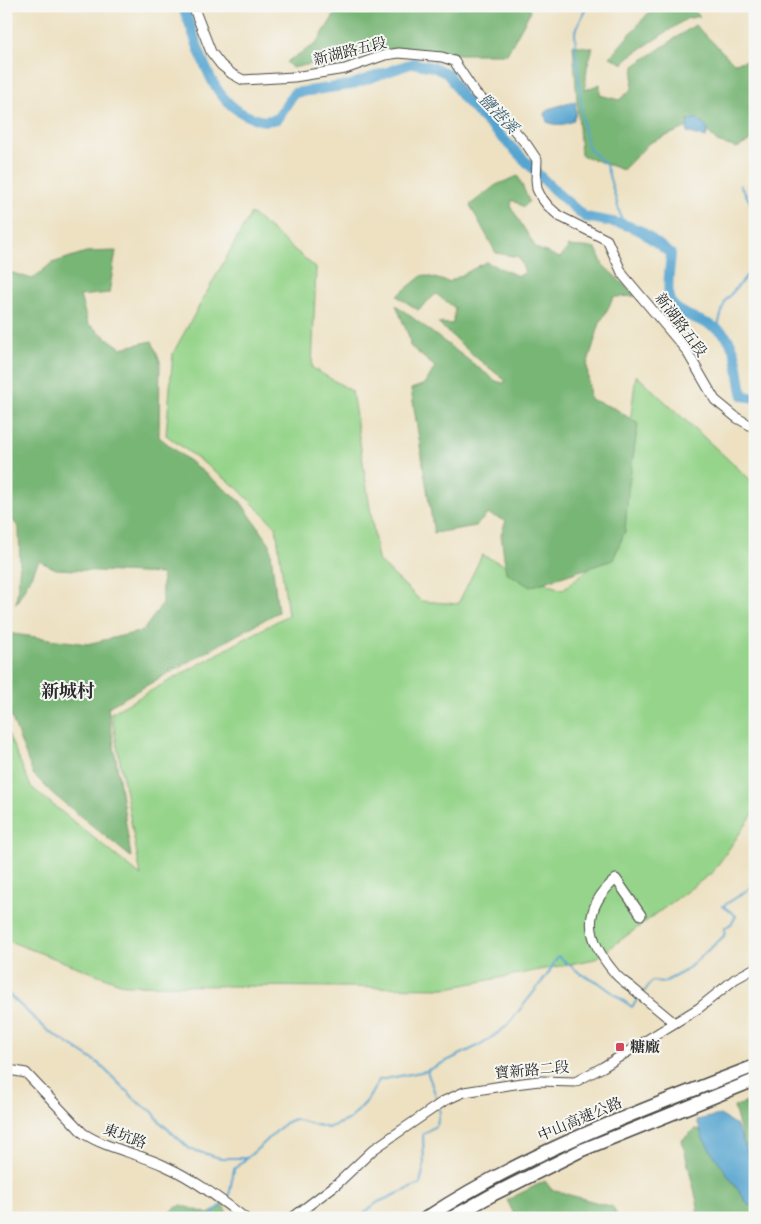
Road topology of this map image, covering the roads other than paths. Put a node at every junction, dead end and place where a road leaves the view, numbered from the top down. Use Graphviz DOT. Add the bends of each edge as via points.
graph roads {
  1 [pos="193,6"];
  2 [pos="755,428"];
  3 [pos="641,916"];
  4 [pos="755,968"];
  5 [pos="673,1022"];
  6 [pos="755,1066"];
  7 [pos="6,1071"];
  8 [pos="755,1080"];
  9 [pos="245,1218"];
  10 [pos="292,1218"];
  11 [pos="426,1218"];
  12 [pos="451,1218"];
  1 -- 2 [label="street, 新湖路五段" via="211,52 221,65 243,80 346,69 399,53 442,56 454,61 476,94 502,116 537,160 536,179 541,197 559,216 607,240 623,275 686,350 715,400"];
  3 -- 5 [label="street" via="616,879 604,890 591,916 590,929 599,951 614,973"];
  4 -- 5 [label="street, 寶新路二段" via="735,979 699,1008"];
  5 -- 10 [label="street, 寶新路二段" via="575,1082 523,1083 464,1092 444,1101 374,1149 338,1183"];
  6 -- 11 [label="highway, 中山高速公路" via="552,1148 498,1175"];
  7 -- 9 [label="street, 東坑路" via="26,1074 83,1133 94,1140 166,1166"];
  8 -- 12 [label="highway, 中山高速公路" via="582,1150"];
}
